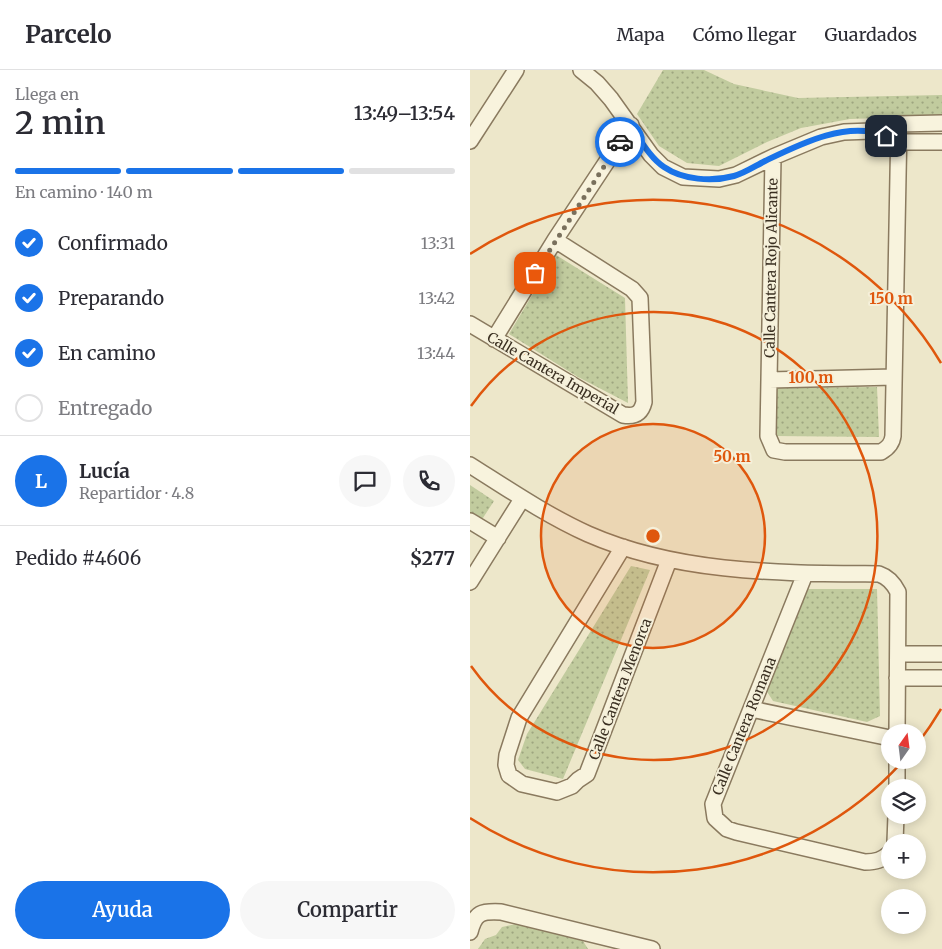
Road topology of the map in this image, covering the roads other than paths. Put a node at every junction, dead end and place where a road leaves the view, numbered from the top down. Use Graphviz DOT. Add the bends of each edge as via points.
graph roads {
  1 [pos="516,70"];
  2 [pos="581,70"];
  3 [pos="942,123"];
  4 [pos="899,124"];
  5 [pos="630,125"];
  6 [pos="872,131"];
  7 [pos="470,140"];
  8 [pos="899,142"];
  9 [pos="942,142"];
  10 [pos="773,157"];
  11 [pos="555,240"];
  12 [pos="470,324"];
  13 [pos="494,339"];
  14 [pos="894,377"];
  15 [pos="769,380"];
  16 [pos="470,465"];
  17 [pos="522,499"];
  18 [pos="470,521"];
  19 [pos="498,538"];
  20 [pos="622,547"];
  21 [pos="669,560"];
  22 [pos="805,574"];
  23 [pos="470,582"];
  24 [pos="898,654"];
  25 [pos="942,654"];
  26 [pos="898,678"];
  27 [pos="942,678"];
  28 [pos="751,709"];
  29 [pos="897,724"];
  30 [pos="881,736"];
  31 [pos="881,859"];
  32 [pos="470,932"];
  33 [pos="600,943"];
  34 [pos="652,949"];
  1 -- 7 [label="street"];
  2 -- 5 [label="street" via="598,83"];
  3 -- 4 [label="street"];
  4 -- 6 [label="street"];
  4 -- 8 [label="street, Calle Cantera Rojo Alicante"];
  5 -- 10 [label="street" via="663,167 683,176 720,179 736,176"];
  5 -- 11 [label="street"];
  6 -- 8 [label="street"];
  6 -- 10 [label="street" via="821,137"];
  8 -- 9 [label="street"];
  8 -- 14 [label="street, Calle Cantera Rojo Alicante"];
  10 -- 15 [label="street, Calle Cantera Rojo Alicante"];
  11 -- 13 [label="street"];
  11 -- 13 [label="street, Calle Cantera Imperial" via="632,289 640,298 642,410 632,416 623,415"];
  12 -- 13 [label="street, Calle Cantera Imperial"];
  14 -- 15 [label="street"];
  14 -- 15 [label="street, Calle Cantera Rojo Alicante" via="892,442 880,452 774,450 768,436"];
  16 -- 17 [label="street"];
  17 -- 19 [label="street"];
  17 -- 20 [label="street" via="563,522"];
  18 -- 19 [label="street"];
  19 -- 23 [label="street"];
  20 -- 21 [label="street"];
  20 -- 21 [label="street, Calle Cantera Menorca" via="519,718 506,765 510,775 522,784 557,792 572,786 586,774"];
  21 -- 22 [label="street"];
  22 -- 24 [label="street" via="878,574 889,580 898,592"];
  22 -- 28 [label="street, Calle Cantera Romana"];
  24 -- 25 [label="street"];
  24 -- 26 [label="street"];
  26 -- 27 [label="street"];
  26 -- 29 [label="street"];
  28 -- 30 [label="street"];
  28 -- 31 [label="street, Calle Cantera Romana" via="713,804 715,818 720,824 736,832 865,862"];
  32 -- 33 [label="street" via="474,918 480,913 500,912"];
  33 -- 34 [label="street"];
}
